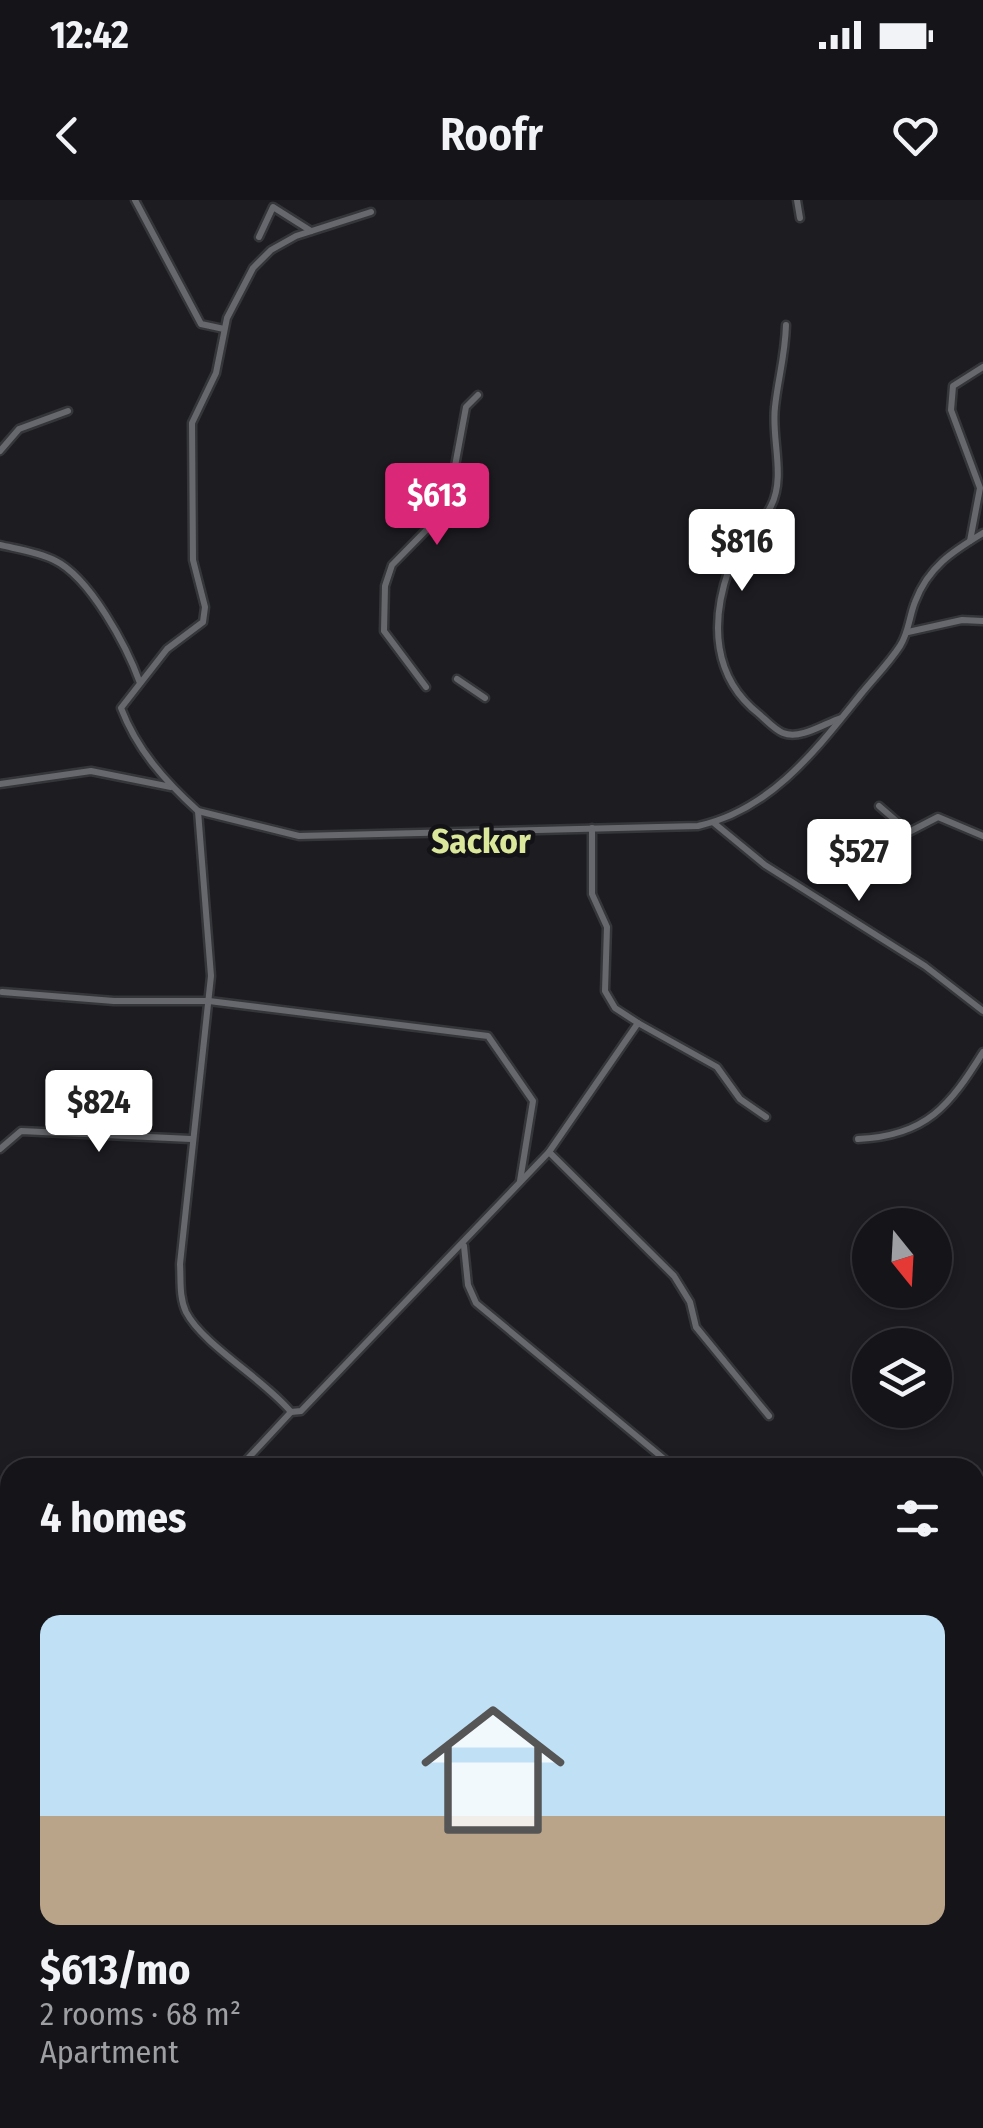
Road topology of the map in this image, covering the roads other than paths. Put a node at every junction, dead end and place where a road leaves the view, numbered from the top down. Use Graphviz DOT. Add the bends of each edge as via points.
graph roads {
  1 [pos="135,200"];
  2 [pos="797,200"];
  3 [pos="371,212"];
  4 [pos="800,218"];
  5 [pos="312,232"];
  6 [pos="258,236"];
  7 [pos="786,324"];
  8 [pos="224,329"];
  9 [pos="983,368"];
  10 [pos="478,395"];
  11 [pos="68,411"];
  12 [pos="0,451"];
  13 [pos="982,486"];
  14 [pos="975,514"];
  15 [pos="983,531"];
  16 [pos="970,541"];
  17 [pos="0,545"];
  18 [pos="983,621"];
  19 [pos="908,632"];
  20 [pos="457,680"];
  21 [pos="140,683"];
  22 [pos="426,687"];
  23 [pos="485,698"];
  24 [pos="842,717"];
  25 [pos="0,784"];
  26 [pos="171,787"];
  27 [pos="879,806"];
  28 [pos="198,810"];
  29 [pos="713,823"];
  30 [pos="592,828"];
  31 [pos="983,836"];
  32 [pos="2,992"];
  33 [pos="209,1001"];
  34 [pos="983,1011"];
  35 [pos="638,1023"];
  36 [pos="983,1052"];
  37 [pos="766,1117"];
  38 [pos="192,1139"];
  39 [pos="858,1140"];
  40 [pos="0,1149"];
  41 [pos="549,1152"];
  42 [pos="520,1182"];
  43 [pos="464,1245"];
  44 [pos="291,1412"];
  45 [pos="769,1416"];
  46 [pos="248,1458"];
  47 [pos="663,1458"];
  1 -- 8 [label="street" via="200,324"];
  2 -- 4 [label="street"];
  3 -- 5 [label="street"];
  5 -- 6 [label="street" via="272,207"];
  5 -- 8 [label="street" via="272,250 253,268"];
  7 -- 24 [label="street" via="775,405 777,480 772,506 740,543 727,573 721,670 746,704 784,734 802,734"];
  8 -- 21 [label="street" via="216,372 192,423 193,560 205,614 200,627 167,649"];
  9 -- 13 [label="street" via="954,386 951,410"];
  10 -- 22 [label="street" via="466,406 447,509 392,565 385,586 384,631"];
  11 -- 12 [label="street" via="19,428"];
  13 -- 14 [label="street"];
  14 -- 15 [label="street"];
  14 -- 16 [label="street"];
  15 -- 16 [label="street"];
  16 -- 19 [label="street" via="939,563 918,594"];
  17 -- 21 [label="street" via="57,560 100,608"];
  18 -- 19 [label="street"];
  19 -- 24 [label="street"];
  20 -- 23 [label="street"];
  21 -- 26 [label="street" via="121,708 140,748"];
  24 -- 29 [label="street" via="794,774 731,819"];
  25 -- 26 [label="street" via="91,772"];
  26 -- 28 [label="street"];
  27 -- 31 [label="street" via="909,832 938,816"];
  28 -- 30 [label="street" via="299,836"];
  28 -- 33 [label="street"];
  29 -- 30 [label="street"];
  29 -- 34 [label="street"];
  30 -- 35 [label="street" via="592,894 607,927 605,992"];
  32 -- 33 [label="street"];
  33 -- 38 [label="street"];
  33 -- 42 [label="street" via="488,1036 533,1101"];
  35 -- 37 [label="street" via="717,1067 740,1099"];
  35 -- 41 [label="street"];
  36 -- 39 [label="street" via="949,1105 913,1126"];
  38 -- 40 [label="street" via="21,1130"];
  38 -- 44 [label="street" via="180,1264 188,1316"];
  41 -- 42 [label="street"];
  41 -- 45 [label="street" via="674,1276 696,1327"];
  42 -- 43 [label="street"];
  43 -- 44 [label="street" via="301,1411"];
  43 -- 47 [label="street" via="476,1303"];
  44 -- 46 [label="street"];
}
